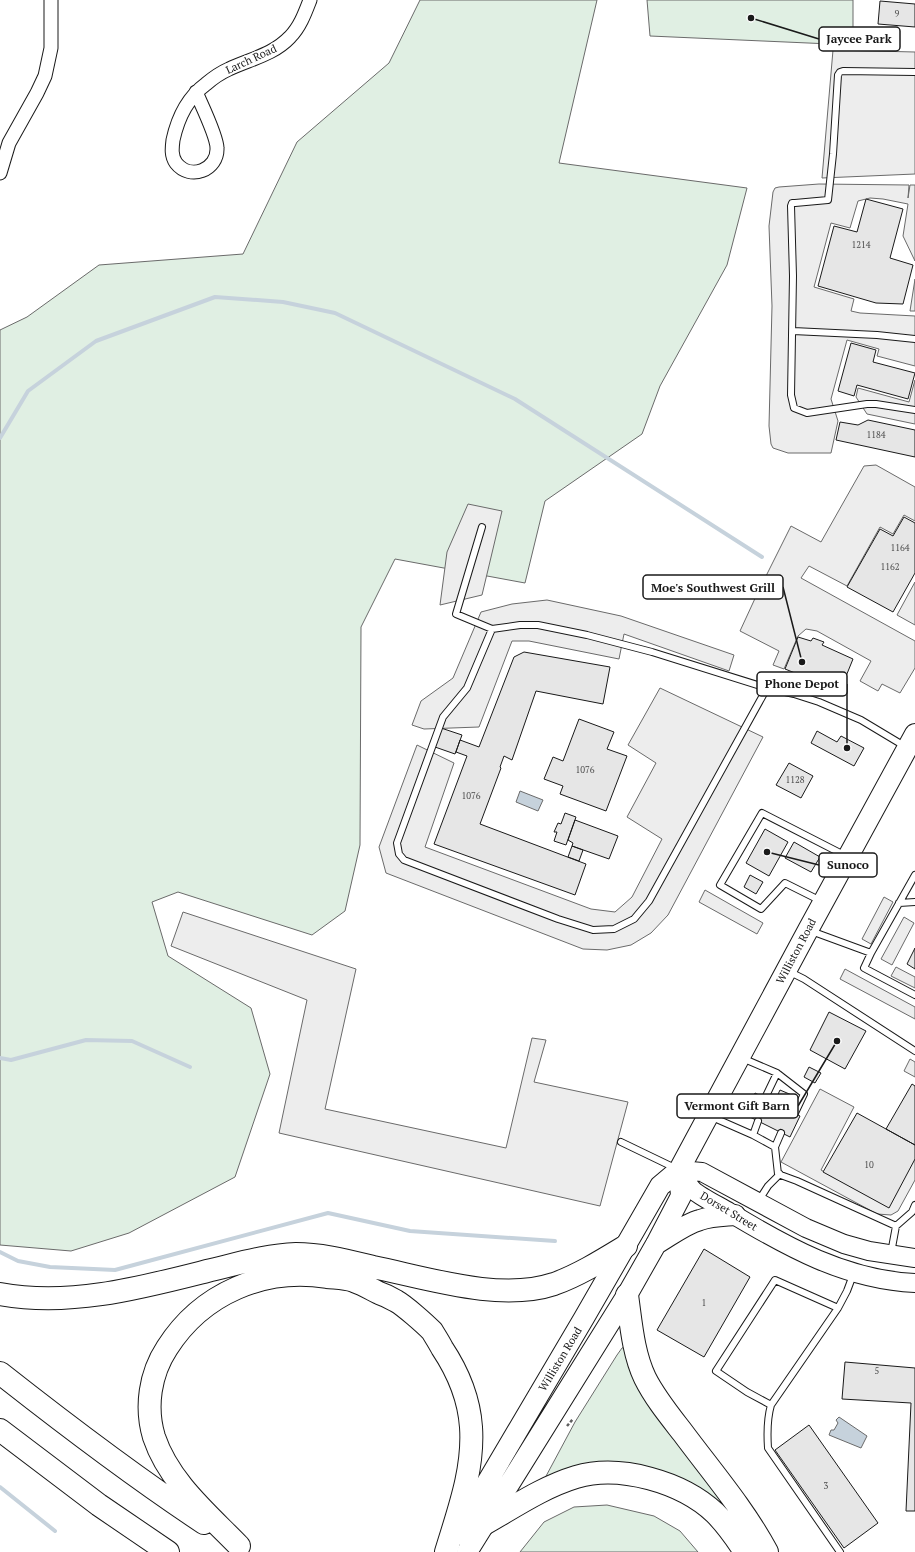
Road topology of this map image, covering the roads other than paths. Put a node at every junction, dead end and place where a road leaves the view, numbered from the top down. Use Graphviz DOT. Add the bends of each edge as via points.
graph roads {
  1 [pos="51,0"];
  2 [pos="310,0"];
  3 [pos="915,72"];
  4 [pos="196,92"];
  5 [pos="0,173"];
  6 [pos="793,331"];
  7 [pos="915,339"];
  8 [pos="915,410"];
  9 [pos="482,527"];
  10 [pos="492,629"];
  11 [pos="767,688"];
  12 [pos="912,744"];
  13 [pos="847,857"];
  14 [pos="915,875"];
  15 [pos="823,902"];
  16 [pos="915,902"];
  17 [pos="899,903"];
  18 [pos="808,930"];
  19 [pos="871,953"];
  20 [pos="786,970"];
  21 [pos="915,995"];
  22 [pos="915,1051"];
  23 [pos="739,1057"];
  24 [pos="777,1073"];
  25 [pos="765,1098"];
  26 [pos="795,1113"];
  27 [pos="708,1115"];
  28 [pos="758,1121"];
  29 [pos="781,1133"];
  30 [pos="753,1135"];
  31 [pos="621,1142"];
  32 [pos="775,1147"];
  33 [pos="679,1170"];
  34 [pos="780,1174"];
  35 [pos="758,1202"];
  36 [pos="915,1205"];
  37 [pos="913,1212"];
  38 [pos="735,1215"];
  39 [pos="896,1226"];
  40 [pos="656,1244"];
  41 [pos="626,1246"];
  42 [pos="891,1255"];
  43 [pos="915,1258"];
  44 [pos="853,1273"];
  45 [pos="888,1280"];
  46 [pos="915,1283"];
  47 [pos="0,1294"];
  48 [pos="627,1295"];
  49 [pos="838,1308"];
  50 [pos="0,1373"];
  51 [pos="771,1405"];
  52 [pos="0,1430"];
  53 [pos="484,1524"];
  54 [pos="244,1549"];
  55 [pos="168,1552"];
  56 [pos="446,1552"];
  57 [pos="467,1552"];
  58 [pos="744,1552"];
  59 [pos="767,1552"];
  60 [pos="840,1552"];
  1 -- 5 [label="street" via="51,48 45,76 9,142"];
  2 -- 4 [label="street, Larch Road" via="306,13 295,31 279,46 221,73"];
  3 -- 6 [label="lane" via="843,71 838,75 828,200 792,203 791,206"];
  4 -- 4 [label="street, Larch Road" via="186,103 179,118 172,150 174,159 180,167 193,172 202,171 210,166 216,158 217,149"];
  6 -- 7 [label="lane"];
  6 -- 8 [label="lane" via="791,395 794,408 807,413 876,404"];
  9 -- 10 [label="lane" via="456,614"];
  10 -- 11 [label="lane" via="538,625 587,635 652,652"];
  10 -- 11 [label="lane" via="468,688 443,717 397,843 399,854 404,860 593,930 614,930 634,919 649,901"];
  11 -- 12 [label="lane" via="819,702"];
  12 -- 13 [label="main road, Williston Road"];
  13 -- 15 [label="main road, Williston Road"];
  13 -- 15 [label="lane" via="762,814 720,885 761,909 785,883"];
  14 -- 17 [label="lane"];
  15 -- 18 [label="main road, Williston Road"];
  16 -- 17 [label="lane"];
  17 -- 19 [label="lane"];
  18 -- 19 [label="lane"];
  18 -- 20 [label="main road, Williston Road"];
  19 -- 21 [label="lane" via="864,968"];
  20 -- 22 [label="lane"];
  20 -- 23 [label="main road, Williston Road"];
  23 -- 24 [label="lane"];
  23 -- 27 [label="main road, Williston Road"];
  24 -- 25 [label="lane"];
  24 -- 26 [label="lane" via="804,1094"];
  27 -- 30 [label="lane"];
  27 -- 33 [label="main road, Williston Road"];
  28 -- 30 [label="lane"];
  29 -- 32 [label="lane"];
  30 -- 32 [label="lane"];
  31 -- 33 [label="lane"];
  32 -- 34 [label="lane"];
  33 -- 35 [label="main road, Dorset Street" via="702,1172"];
  33 -- 38 [label="main road, Dorset Street" via="694,1190"];
  33 -- 40 [label="main road, Williston Road" via="681,1196"];
  33 -- 41 [label="main road, Williston Road" via="660,1186"];
  34 -- 35 [label="lane" via="768,1186"];
  34 -- 39 [label="lane"];
  35 -- 42 [label="main road, Dorset Street" via="844,1244"];
  36 -- 37 [label="lane"];
  37 -- 39 [label="lane"];
  38 -- 40 [label="main road" via="699,1220"];
  38 -- 44 [label="main road, Dorset Street" via="796,1250"];
  39 -- 42 [label="lane"];
  40 -- 48 [label="main road, Williston Road"];
  41 -- 47 [label="highway" via="596,1264 553,1284 514,1291 468,1287 348,1261 297,1254 262,1258 164,1282 99,1294 57,1298 28,1298"];
  41 -- 56 [label="main road, Williston Road"];
  42 -- 43 [label="main road, Dorset Street"];
  42 -- 45 [label="main road"];
  44 -- 45 [label="main road, Dorset Street"];
  44 -- 49 [label="lane"];
  45 -- 46 [label="main road, Dorset Street"];
  48 -- 53 [label="main road, Williston Road"];
  48 -- 59 [label="highway" via="637,1357 644,1377 656,1398 732,1498"];
  49 -- 51 [label="lane"];
  49 -- 51 [label="lane" via="775,1280 716,1371"];
  50 -- 54 [label="highway" via="154,1490"];
  51 -- 60 [label="lane" via="767,1431 768,1448"];
  52 -- 55 [label="highway" via="99,1505"];
  53 -- 57 [label="main road, Williston Road"];
  53 -- 58 [label="highway" via="542,1491 577,1477 627,1474 661,1482 689,1494 725,1523"];
  54 -- 56 [label="highway" via="180,1483 160,1451 154,1438 150,1413 154,1376 158,1362 172,1340 190,1320 212,1302 237,1288 265,1278 312,1274 353,1281 397,1301 431,1330 452,1363 467,1403 471,1448 465,1486"];
}
